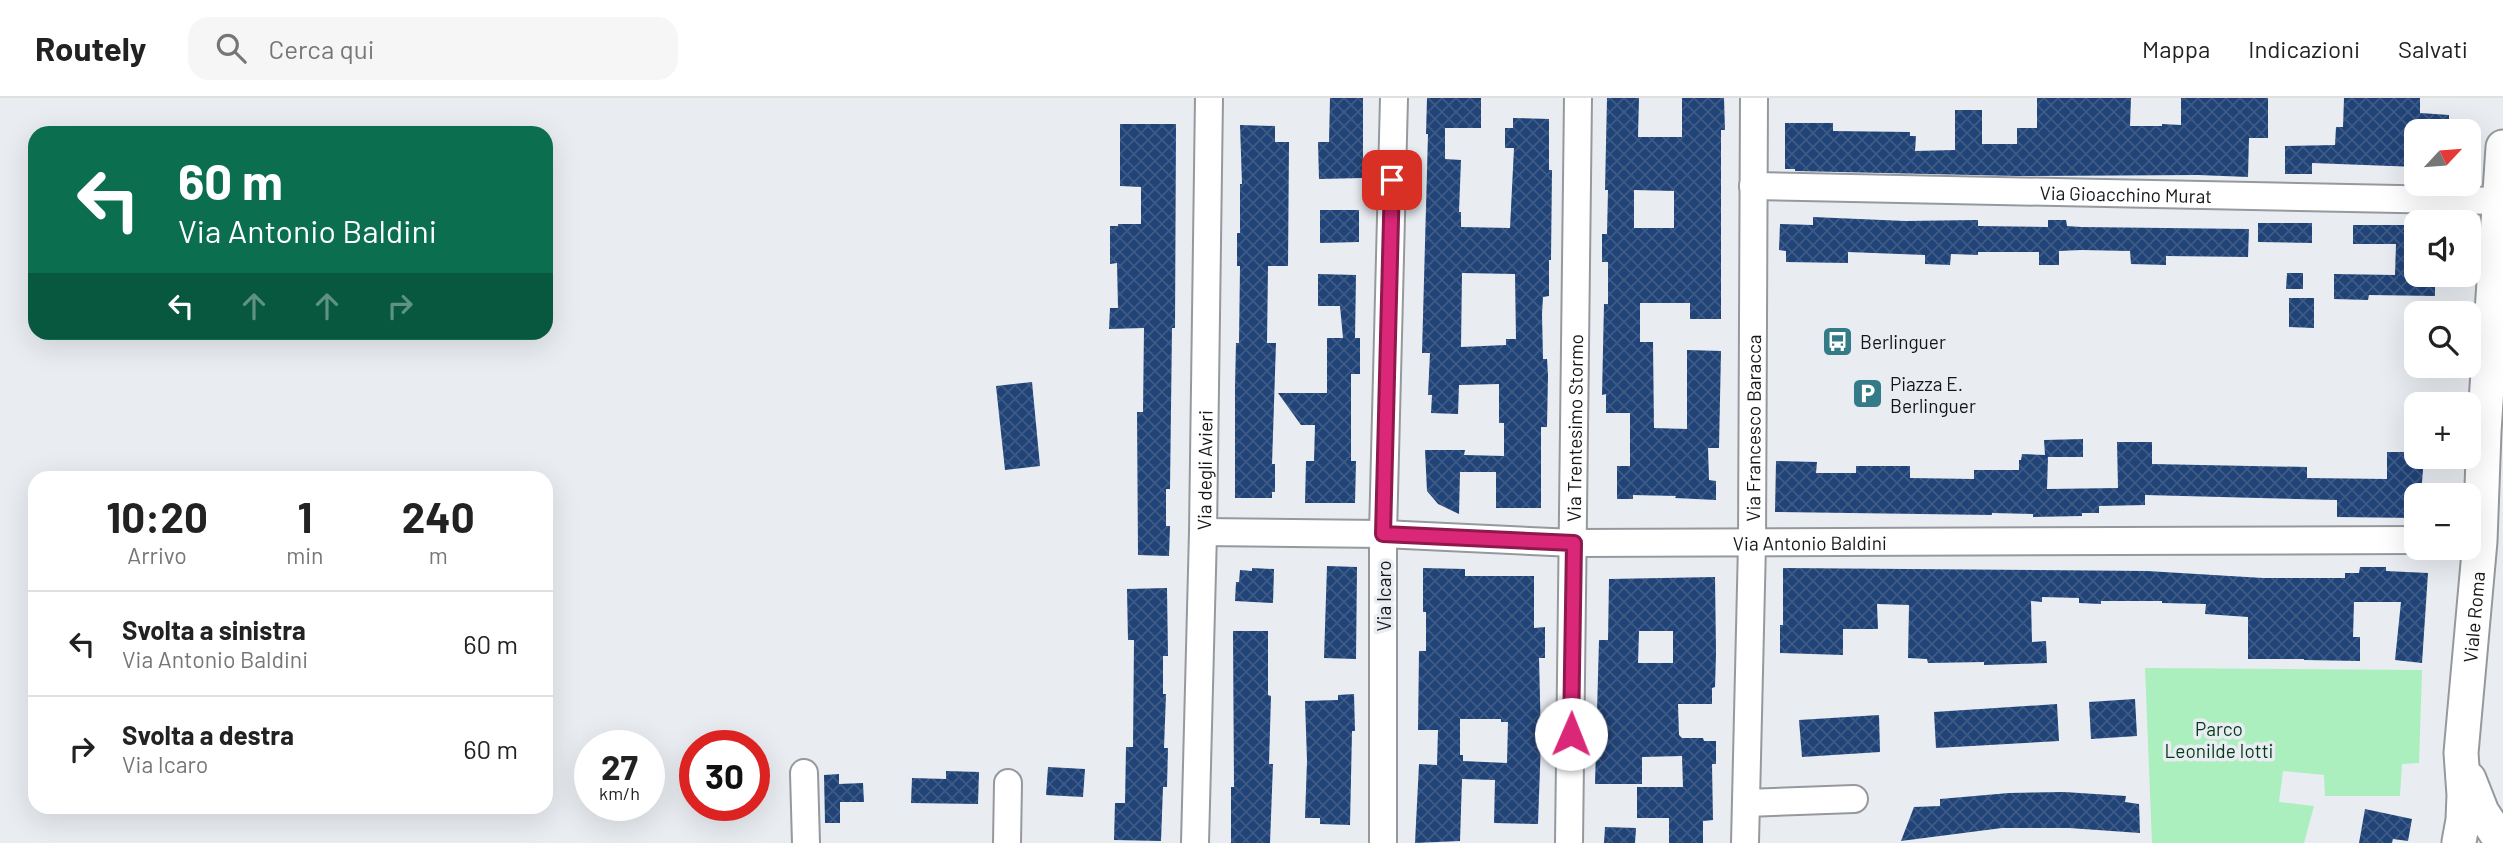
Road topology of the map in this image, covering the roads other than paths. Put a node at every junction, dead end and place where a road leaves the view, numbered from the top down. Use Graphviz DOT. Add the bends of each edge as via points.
graph roads {
  1 [pos="1209,98"];
  2 [pos="1394,98"];
  3 [pos="1578,98"];
  4 [pos="1754,98"];
  5 [pos="2503,147"];
  6 [pos="1753,186"];
  7 [pos="2499,201"];
  8 [pos="2478,483"];
  9 [pos="1203,532"];
  10 [pos="1383,534"];
  11 [pos="2404,540"];
  12 [pos="1574,543"];
  13 [pos="1752,544"];
  14 [pos="2473,560"];
  15 [pos="2461,753"];
  16 [pos="804,773"];
  17 [pos="1008,783"];
  18 [pos="1854,799"];
  19 [pos="1746,803"];
  20 [pos="2499,833"];
  21 [pos="806,843"];
  22 [pos="1007,843"];
  23 [pos="1195,843"];
  24 [pos="1383,843"];
  25 [pos="1569,843"];
  26 [pos="1745,843"];
  27 [pos="2458,843"];
  1 -- 9 [label="street, Via degli Avieri"];
  2 -- 10 [label="street, Via Icaro"];
  3 -- 12 [label="street, Via Trentesimo Stormo"];
  4 -- 6 [label="street, Via Francesco Baracca"];
  5 -- 7 [label="main road, Viale Roma"];
  6 -- 7 [label="street, Via Gioacchino Murat"];
  6 -- 13 [label="street, Via Francesco Baracca"];
  7 -- 8 [label="main road, Viale Roma"];
  9 -- 10 [label="street, Via Antonio Baldini"];
  9 -- 23 [label="street, Via degli Avieri"];
  10 -- 12 [label="street, Via Antonio Baldini"];
  10 -- 24 [label="street, Via Icaro"];
  11 -- 13 [label="street, Via Antonio Baldini"];
  12 -- 13 [label="street, Via Antonio Baldini"];
  12 -- 25 [label="street, Via Trentesimo Stormo"];
  13 -- 19 [label="street, Via Francesco Baracca"];
  14 -- 15 [label="main road, Viale Roma"];
  15 -- 20 [label="main road, Viale Roma" via="2482,811"];
  15 -- 27 [label="main road, Viale Roma" via="2464,795"];
  16 -- 21 [label="street"];
  17 -- 22 [label="street"];
  18 -- 19 [label="street"];
  19 -- 26 [label="street, Via Francesco Baracca"];
  20 -- 27 [label="main road" via="2470,835"];
}
